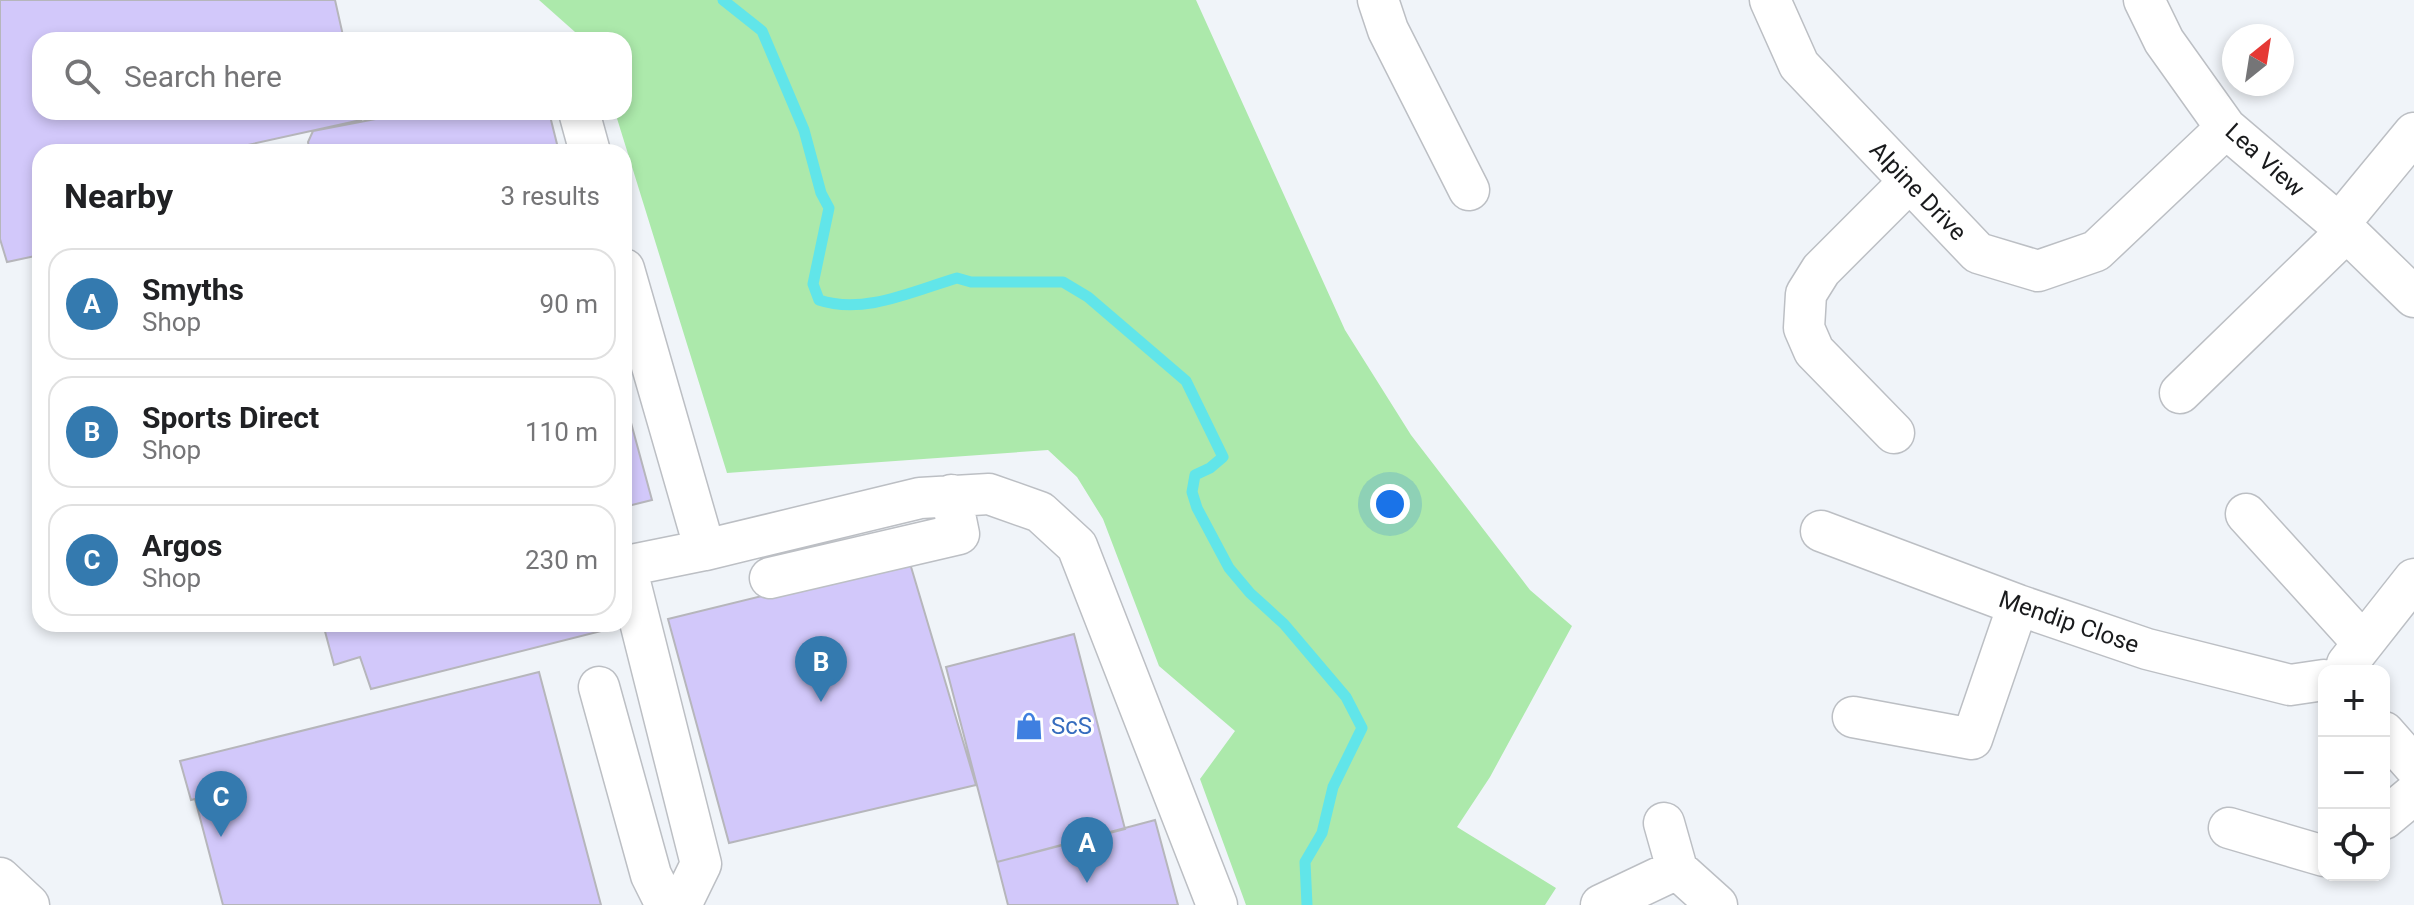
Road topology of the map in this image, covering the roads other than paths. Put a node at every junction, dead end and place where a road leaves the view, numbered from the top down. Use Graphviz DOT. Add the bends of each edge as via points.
graph roads {
  1 [pos="1378,0"];
  2 [pos="1770,0"];
  3 [pos="2144,0"];
  4 [pos="581,120"];
  5 [pos="2226,128"];
  6 [pos="2414,133"];
  7 [pos="588,144"];
  8 [pos="1909,182"];
  9 [pos="1469,190"];
  10 [pos="2343,228"];
  11 [pos="632,297"];
  12 [pos="2414,297"];
  13 [pos="2180,393"];
  14 [pos="1894,433"];
  15 [pos="951,495"];
  16 [pos="2246,514"];
  17 [pos="1821,531"];
  18 [pos="705,550"];
  19 [pos="632,565"];
  20 [pos="770,578"];
  21 [pos="2414,579"];
  22 [pos="632,590"];
  23 [pos="2018,605"];
  24 [pos="2352,657"];
  25 [pos="2318,681"];
  26 [pos="599,687"];
  27 [pos="1853,717"];
  28 [pos="2388,737"];
  29 [pos="2414,766"];
  30 [pos="2414,794"];
  31 [pos="2390,814"];
  32 [pos="1664,823"];
  33 [pos="2229,828"];
  34 [pos="2318,854"];
  35 [pos="1677,869"];
  36 [pos="0,878"];
  37 [pos="29,905"];
  38 [pos="666,905"];
  39 [pos="681,905"];
  40 [pos="1217,905"];
  41 [pos="1601,905"];
  42 [pos="1717,905"];
  1 -- 9 [label="street"];
  2 -- 8 [label="street, Alpine Drive" via="1799,65"];
  3 -- 5 [label="street, Lea View" via="2164,41"];
  4 -- 7 [label="street"];
  5 -- 8 [label="street, Alpine Drive" via="2096,251 2038,271 1978,253"];
  5 -- 10 [label="street, Lea View"];
  6 -- 10 [label="street"];
  8 -- 14 [label="street" via="1821,270 1806,294 1804,328 1814,351"];
  10 -- 12 [label="street, Lea View"];
  10 -- 13 [label="street"];
  11 -- 18 [label="street"];
  15 -- 18 [label="street"];
  15 -- 20 [label="street" via="959,534"];
  15 -- 40 [label="street" via="989,494 1040,512 1077,546"];
  16 -- 24 [label="street"];
  17 -- 23 [label="street, Mendip Close"];
  18 -- 19 [label="street"];
  21 -- 24 [label="street"];
  22 -- 39 [label="street" via="701,864"];
  23 -- 25 [label="street, Mendip Close" via="2147,649 2290,685"];
  23 -- 27 [label="street" via="1972,739"];
  26 -- 38 [label="street" via="651,875"];
  28 -- 29 [label="street"];
  30 -- 31 [label="street"];
  32 -- 35 [label="street"];
  33 -- 34 [label="street"];
  35 -- 41 [label="street"];
  35 -- 42 [label="street"];
  36 -- 37 [label="street"];
}
